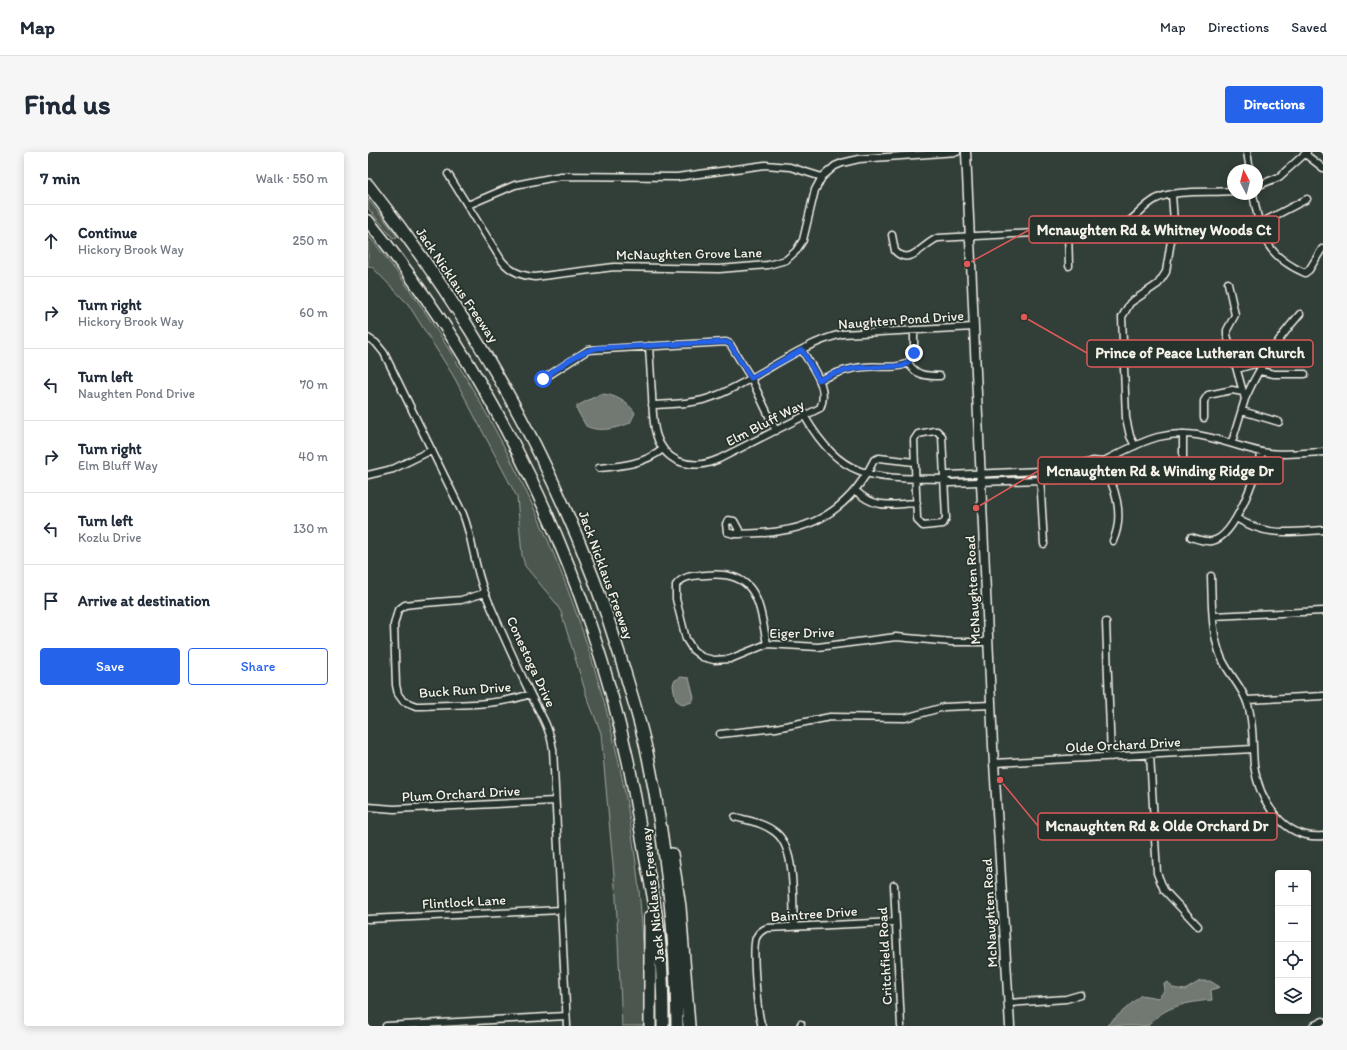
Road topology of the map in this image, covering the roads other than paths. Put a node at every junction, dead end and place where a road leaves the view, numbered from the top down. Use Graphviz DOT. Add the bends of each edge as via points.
graph roads {
  1 [pos="957,152"];
  2 [pos="966,152"];
  3 [pos="1246,152"];
  4 [pos="1306,153"];
  5 [pos="1249,164"];
  6 [pos="1323,168"];
  7 [pos="448,174"];
  8 [pos="822,177"];
  9 [pos="1263,184"];
  10 [pos="368,185"];
  11 [pos="1227,191"];
  12 [pos="1172,195"];
  13 [pos="1307,199"];
  14 [pos="1253,200"];
  15 [pos="468,205"];
  16 [pos="368,221"];
  17 [pos="1259,224"];
  18 [pos="1068,231"];
  19 [pos="970,235"];
  20 [pos="892,236"];
  21 [pos="1322,249"];
  22 [pos="1069,266"];
  23 [pos="1228,283"];
  24 [pos="1300,314"];
  25 [pos="974,328"];
  26 [pos="914,330"];
  27 [pos="368,338"];
  28 [pos="649,346"];
  29 [pos="1166,347"];
  30 [pos="1123,349"];
  31 [pos="802,350"];
  32 [pos="1265,361"];
  33 [pos="908,364"];
  34 [pos="1237,369"];
  35 [pos="1260,371"];
  36 [pos="1305,374"];
  37 [pos="940,376"];
  38 [pos="751,378"];
  39 [pos="543,379"];
  40 [pos="819,380"];
  41 [pos="1243,392"];
  42 [pos="1245,399"];
  43 [pos="652,405"];
  44 [pos="1242,411"];
  45 [pos="805,417"];
  46 [pos="1204,418"];
  47 [pos="1279,422"];
  48 [pos="776,431"];
  49 [pos="1183,434"];
  50 [pos="1232,442"];
  51 [pos="1135,446"];
  52 [pos="663,449"];
  53 [pos="432,450"];
  54 [pos="1262,452"];
  55 [pos="1323,452"];
  56 [pos="914,462"];
  57 [pos="1102,462"];
  58 [pos="1183,463"];
  59 [pos="599,468"];
  60 [pos="1040,471"];
  61 [pos="867,474"];
  62 [pos="368,475"];
  63 [pos="916,478"];
  64 [pos="944,478"];
  65 [pos="980,479"];
  66 [pos="1040,480"];
  67 [pos="856,491"];
  68 [pos="917,504"];
  69 [pos="1236,518"];
  70 [pos="1323,530"];
  71 [pos="741,534"];
  72 [pos="1191,537"];
  73 [pos="1113,541"];
  74 [pos="1044,544"];
  75 [pos="1211,576"];
  76 [pos="485,593"];
  77 [pos="1323,611"];
  78 [pos="1213,616"];
  79 [pos="1106,622"];
  80 [pos="988,642"];
  81 [pos="767,644"];
  82 [pos="530,694"];
  83 [pos="1323,696"];
  84 [pos="1247,700"];
  85 [pos="991,705"];
  86 [pos="720,734"];
  87 [pos="1253,749"];
  88 [pos="1150,755"];
  89 [pos="1111,757"];
  90 [pos="994,762"];
  91 [pos="555,801"];
  92 [pos="368,807"];
  93 [pos="659,816"];
  94 [pos="735,818"];
  95 [pos="1323,836"];
  96 [pos="643,844"];
  97 [pos="894,885"];
  98 [pos="560,910"];
  99 [pos="368,920"];
  100 [pos="895,922"];
  101 [pos="794,926"];
  102 [pos="1198,926"];
  103 [pos="1080,995"];
  104 [pos="1008,1003"];
  105 [pos="566,1016"];
  106 [pos="1323,1021"];
  107 [pos="386,1026"];
  108 [pos="567,1026"];
  109 [pos="650,1026"];
  110 [pos="663,1026"];
  111 [pos="677,1026"];
  112 [pos="690,1026"];
  113 [pos="762,1026"];
  114 [pos="901,1026"];
  115 [pos="1010,1026"];
  116 [pos="1313,1026"];
  1 -- 8 [label="street, McNaughten Grove Lane" via="850,160 835,166"];
  2 -- 19 [label="street, McNaughten Road"];
  3 -- 5 [label="street"];
  4 -- 6 [label="street"];
  4 -- 9 [label="street" via="1279,177"];
  7 -- 15 [label="street, McNaughten Grove Lane"];
  8 -- 15 [label="street" via="790,167 766,165 677,177 561,176 515,185"];
  8 -- 15 [label="street, McNaughten Grove Lane" via="815,190 800,246 786,260 768,265 719,268 614,267 528,276 514,271 502,261"];
  10 -- 93 [label="highway, Jack Nicklaus Freeway" via="435,274 476,337 556,486 592,573 612,631 641,728"];
  11 -- 12 [label="street"];
  12 -- 18 [label="street" via="1155,200 1131,221 1118,227"];
  12 -- 30 [label="street" via="1174,222 1166,272 1158,284 1136,298 1125,309 1121,325"];
  13 -- 17 [label="street"];
  14 -- 17 [label="street"];
  16 -- 96 [label="highway, Jack Nicklaus Freeway" via="422,291 468,362 517,451 551,525 577,588 606,676 628,761"];
  17 -- 21 [label="street" via="1263,238 1275,255 1305,273"];
  18 -- 19 [label="street"];
  18 -- 22 [label="street"];
  19 -- 20 [label="street" via="938,238 928,242 915,255 908,257 895,251"];
  19 -- 25 [label="street, McNaughten Road"];
  23 -- 34 [label="street" via="1235,315 1227,335"];
  24 -- 32 [label="street" via="1282,334"];
  25 -- 26 [label="street, Naughten Pond Drive"];
  25 -- 65 [label="street, McNaughten Road"];
  26 -- 31 [label="street, Naughten Pond Drive" via="842,334 821,340"];
  26 -- 33 [label="street" via="914,353"];
  27 -- 53 [label="street, Conestoga Drive" via="384,353"];
  28 -- 38 [label="street" via="726,342 730,344"];
  28 -- 39 [label="street" via="588,350"];
  28 -- 43 [label="street"];
  29 -- 30 [label="street"];
  30 -- 51 [label="street" via="1126,418"];
  31 -- 38 [label="street, Naughten Pond Drive"];
  31 -- 40 [label="street, Elm Bluff Way"];
  32 -- 34 [label="street"];
  32 -- 35 [label="street"];
  33 -- 37 [label="street" via="920,375"];
  33 -- 40 [label="street" via="897,368 855,368"];
  34 -- 41 [label="street"];
  35 -- 36 [label="street" via="1274,374"];
  35 -- 42 [label="street"];
  38 -- 43 [label="street, Naughten Pond Drive" via="695,402"];
  38 -- 48 [label="street"];
  40 -- 45 [label="street, Elm Bluff Way" via="824,400 820,408"];
  41 -- 42 [label="street"];
  41 -- 46 [label="street" via="1232,390 1208,395 1204,401"];
  42 -- 44 [label="street"];
  43 -- 52 [label="street" via="654,430"];
  44 -- 47 [label="street"];
  44 -- 50 [label="street"];
  45 -- 48 [label="street, Elm Bluff Way"];
  45 -- 61 [label="street" via="826,449"];
  48 -- 52 [label="street, Elm Bluff Way" via="701,465 684,463 671,457"];
  49 -- 50 [label="street"];
  49 -- 51 [label="street" via="1158,437"];
  49 -- 58 [label="street"];
  50 -- 54 [label="street"];
  51 -- 57 [label="street"];
  52 -- 59 [label="street" via="637,463"];
  53 -- 62 [label="street" via="393,469"];
  53 -- 76 [label="street, Conestoga Drive" via="468,528"];
  54 -- 55 [label="street"];
  54 -- 69 [label="street" via="1250,489"];
  56 -- 61 [label="street" via="879,458 874,460"];
  56 -- 63 [label="street"];
  56 -- 64 [label="street" via="915,436 937,431 942,436"];
  57 -- 60 [label="street" via="1093,461 1065,470"];
  57 -- 66 [label="street" via="1100,468 1069,478"];
  57 -- 73 [label="street" via="1113,483 1117,500 1117,532"];
  60 -- 65 [label="street"];
  60 -- 66 [label="street"];
  61 -- 63 [label="street" via="886,478"];
  61 -- 67 [label="street"];
  63 -- 64 [label="street"];
  63 -- 68 [label="street"];
  64 -- 65 [label="street" via="948,475"];
  64 -- 68 [label="street" via="945,522 922,526 918,521"];
  65 -- 66 [label="street"];
  65 -- 80 [label="street, McNaughten Road"];
  66 -- 74 [label="street"];
  67 -- 68 [label="street" via="865,500 878,505"];
  67 -- 71 [label="street" via="833,511 810,523 781,531"];
  69 -- 70 [label="street" via="1251,527 1270,532"];
  69 -- 72 [label="street" via="1219,539 1201,541"];
  75 -- 78 [label="street"];
  76 -- 82 [label="street, Conestoga Drive"];
  76 -- 82 [label="street, Buck Run Drive" via="461,600 413,604 398,610 394,626 398,694 403,701 416,706 496,702"];
  77 -- 78 [label="street"];
  78 -- 84 [label="street" via="1222,658"];
  79 -- 89 [label="street"];
  80 -- 81 [label="street, Eiger Drive" via="896,637 818,647"];
  80 -- 85 [label="street, McNaughten Road"];
  81 -- 81 [label="street, Eiger Drive" via="724,660 702,657 685,636 676,599 678,582 684,577 716,574 729,574 739,578 754,593 759,603"];
  82 -- 91 [label="street, Conestoga Drive" via="546,723 552,741"];
  83 -- 84 [label="street"];
  84 -- 87 [label="street"];
  85 -- 86 [label="street" via="944,708 905,718 830,717 776,728"];
  85 -- 90 [label="street, McNaughten Road"];
  87 -- 88 [label="street, Olde Orchard Drive"];
  87 -- 95 [label="street" via="1260,787 1273,813 1286,826 1298,832"];
  88 -- 89 [label="street, Olde Orchard Drive"];
  88 -- 102 [label="street" via="1155,864 1158,878 1164,890"];
  89 -- 90 [label="street, Olde Orchard Drive"];
  90 -- 104 [label="street, McNaughten Road"];
  91 -- 92 [label="street, Plum Orchard Drive" via="394,809"];
  91 -- 98 [label="street, Conestoga Drive"];
  93 -- 111 [label="highway, Jack Nicklaus Freeway" via="675,963"];
  93 -- 112 [label="highway" via="670,842 680,906"];
  94 -- 101 [label="street" via="765,826 781,837 786,845 790,862"];
  96 -- 109 [label="highway" via="650,908"];
  96 -- 110 [label="highway, Jack Nicklaus Freeway" via="656,910"];
  97 -- 100 [label="street, Critchfield Road"];
  98 -- 99 [label="street, Flintlock Lane"];
  98 -- 105 [label="street, Conestoga Drive"];
  100 -- 101 [label="street, Baintree Drive"];
  100 -- 114 [label="street, Critchfield Road"];
  101 -- 113 [label="street, Baintree Drive" via="768,928 759,933 754,945 758,1008"];
  103 -- 104 [label="street" via="1066,1000"];
  104 -- 115 [label="street, McNaughten Road"];
  105 -- 107 [label="street"];
  105 -- 108 [label="street, Conestoga Drive"];
  106 -- 116 [label="street"];
}
